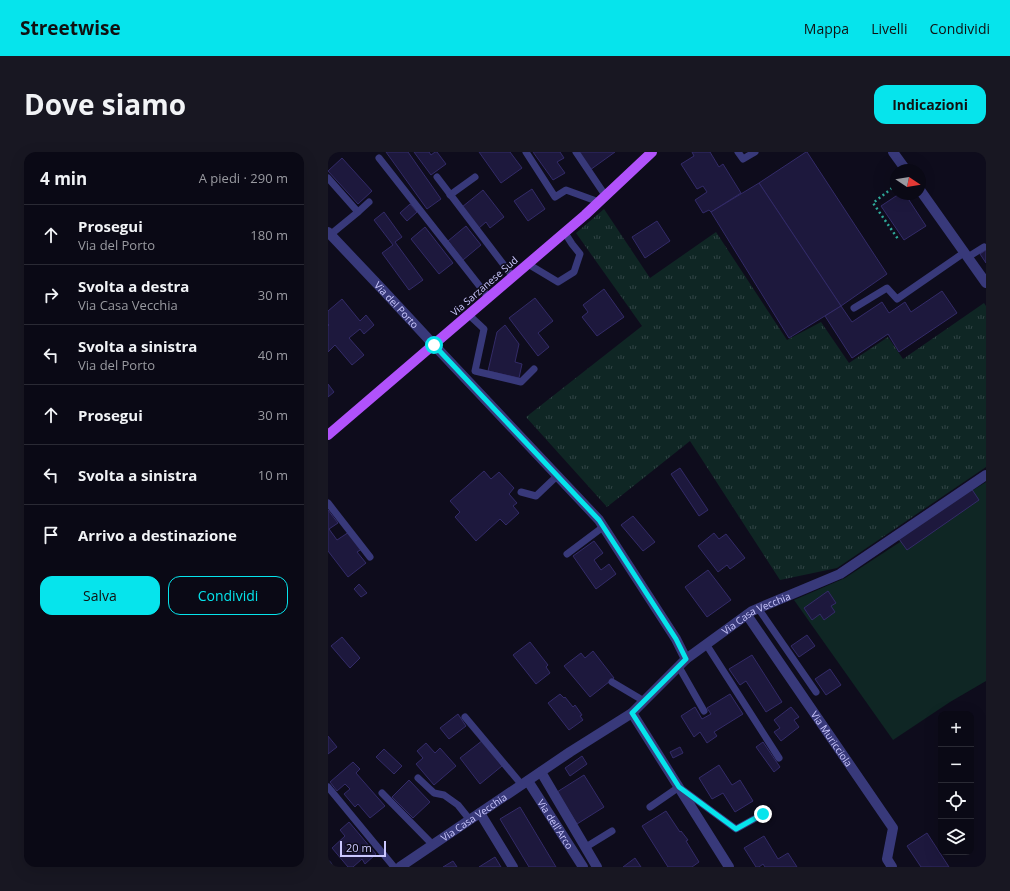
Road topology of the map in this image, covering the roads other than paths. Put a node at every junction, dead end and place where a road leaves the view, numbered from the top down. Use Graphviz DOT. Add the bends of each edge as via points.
graph roads {
  1 [pos="526,152"];
  2 [pos="576,152"];
  3 [pos="652,152"];
  4 [pos="738,152"];
  5 [pos="755,152"];
  6 [pos="893,152"];
  7 [pos="379,158"];
  8 [pos="902,164"];
  9 [pos="437,177"];
  10 [pos="475,177"];
  11 [pos="328,178"];
  12 [pos="450,195"];
  13 [pos="602,198"];
  14 [pos="926,198"];
  15 [pos="370,202"];
  16 [pos="358,212"];
  17 [pos="329,233"];
  18 [pos="565,233"];
  19 [pos="984,247"];
  20 [pos="967,255"];
  21 [pos="528,264"];
  22 [pos="513,277"];
  23 [pos="986,283"];
  24 [pos="489,298"];
  25 [pos="854,308"];
  26 [pos="469,315"];
  27 [pos="434,345"];
  28 [pos="534,369"];
  29 [pos="475,371"];
  30 [pos="472,386"];
  31 [pos="328,435"];
  32 [pos="986,475"];
  33 [pos="557,476"];
  34 [pos="521,492"];
  35 [pos="328,503"];
  36 [pos="603,527"];
  37 [pos="567,554"];
  38 [pos="370,557"];
  39 [pos="758,608"];
  40 [pos="747,615"];
  41 [pos="706,644"];
  42 [pos="682,663"];
  43 [pos="612,682"];
  44 [pos="816,692"];
  45 [pos="644,701"];
  46 [pos="704,711"];
  47 [pos="632,713"];
  48 [pos="465,717"];
  49 [pos="780,758"];
  50 [pos="541,772"];
  51 [pos="418,778"];
  52 [pos="525,783"];
  53 [pos="328,787"];
  54 [pos="679,787"];
  55 [pos="382,793"];
  56 [pos="650,807"];
  57 [pos="480,813"];
  58 [pos="763,814"];
  59 [pos="470,820"];
  60 [pos="612,832"];
  61 [pos="433,845"];
  62 [pos="586,848"];
  63 [pos="328,864"];
  64 [pos="405,866"];
  65 [pos="330,867"];
  66 [pos="394,867"];
  67 [pos="513,867"];
  68 [pos="583,867"];
  69 [pos="597,867"];
  70 [pos="729,867"];
  71 [pos="892,867"];
  1 -- 13 [label="lane" via="555,198 566,190"];
  2 -- 13 [label="lane"];
  3 -- 13 [label="main road, Via Sarzanese Sud"];
  4 -- 5 [label="lane" via="743,159"];
  6 -- 8 [label="street"];
  7 -- 24 [label="lane"];
  9 -- 12 [label="lane"];
  10 -- 12 [label="lane"];
  11 -- 16 [label="lane"];
  12 -- 22 [label="lane"];
  13 -- 18 [label="main road, Via Sarzanese Sud"];
  14 -- 20 [label="street"];
  15 -- 16 [label="lane"];
  16 -- 17 [label="lane"];
  17 -- 27 [label="street, Via del Porto"];
  18 -- 21 [label="main road, Via Sarzanese Sud"];
  18 -- 21 [label="lane" via="580,254 574,272 558,282"];
  19 -- 20 [label="lane"];
  20 -- 23 [label="street"];
  20 -- 25 [label="lane" via="897,299 888,288"];
  21 -- 22 [label="main road, Via Sarzanese Sud"];
  22 -- 24 [label="main road, Via Sarzanese Sud"];
  24 -- 26 [label="main road, Via Sarzanese Sud"];
  26 -- 27 [label="main road, Via Sarzanese Sud"];
  26 -- 29 [label="lane" via="484,329"];
  27 -- 30 [label="street, Via del Porto"];
  27 -- 31 [label="main road, Via Sarzanese Sud"];
  28 -- 29 [label="lane" via="521,382"];
  29 -- 30 [label="lane"];
  30 -- 33 [label="street, Via del Porto"];
  32 -- 39 [label="street, Via Casa Vecchia" via="840,574"];
  33 -- 34 [label="lane" via="536,496"];
  33 -- 36 [label="street, Via del Porto"];
  35 -- 38 [label="lane"];
  36 -- 37 [label="lane"];
  36 -- 42 [label="street, Via del Porto" via="676,639"];
  39 -- 40 [label="street, Via Casa Vecchia"];
  39 -- 44 [label="lane"];
  40 -- 41 [label="street, Via Casa Vecchia"];
  40 -- 71 [label="street, Via Muricciola" via="893,828 887,859"];
  41 -- 42 [label="street, Via Casa Vecchia"];
  41 -- 49 [label="lane"];
  42 -- 45 [label="street, Via Casa Vecchia"];
  42 -- 46 [label="lane"];
  43 -- 45 [label="lane"];
  45 -- 47 [label="street, Via Casa Vecchia"];
  47 -- 50 [label="street, Via Casa Vecchia"];
  47 -- 54 [label="street"];
  48 -- 52 [label="lane"];
  50 -- 52 [label="street, Via Casa Vecchia"];
  50 -- 62 [label="street"];
  51 -- 59 [label="lane" via="434,792 444,795 458,805"];
  52 -- 57 [label="street, Via Casa Vecchia"];
  52 -- 68 [label="street, Via dell'Arco"];
  53 -- 66 [label="lane"];
  54 -- 56 [label="lane"];
  54 -- 58 [label="lane" via="736,829"];
  54 -- 70 [label="street"];
  55 -- 61 [label="lane"];
  57 -- 59 [label="street, Via Casa Vecchia"];
  57 -- 67 [label="street"];
  59 -- 61 [label="street, Via Casa Vecchia"];
  60 -- 62 [label="lane"];
  61 -- 64 [label="street, Via Casa Vecchia"];
  62 -- 69 [label="street"];
  63 -- 65 [label="lane"];
}
